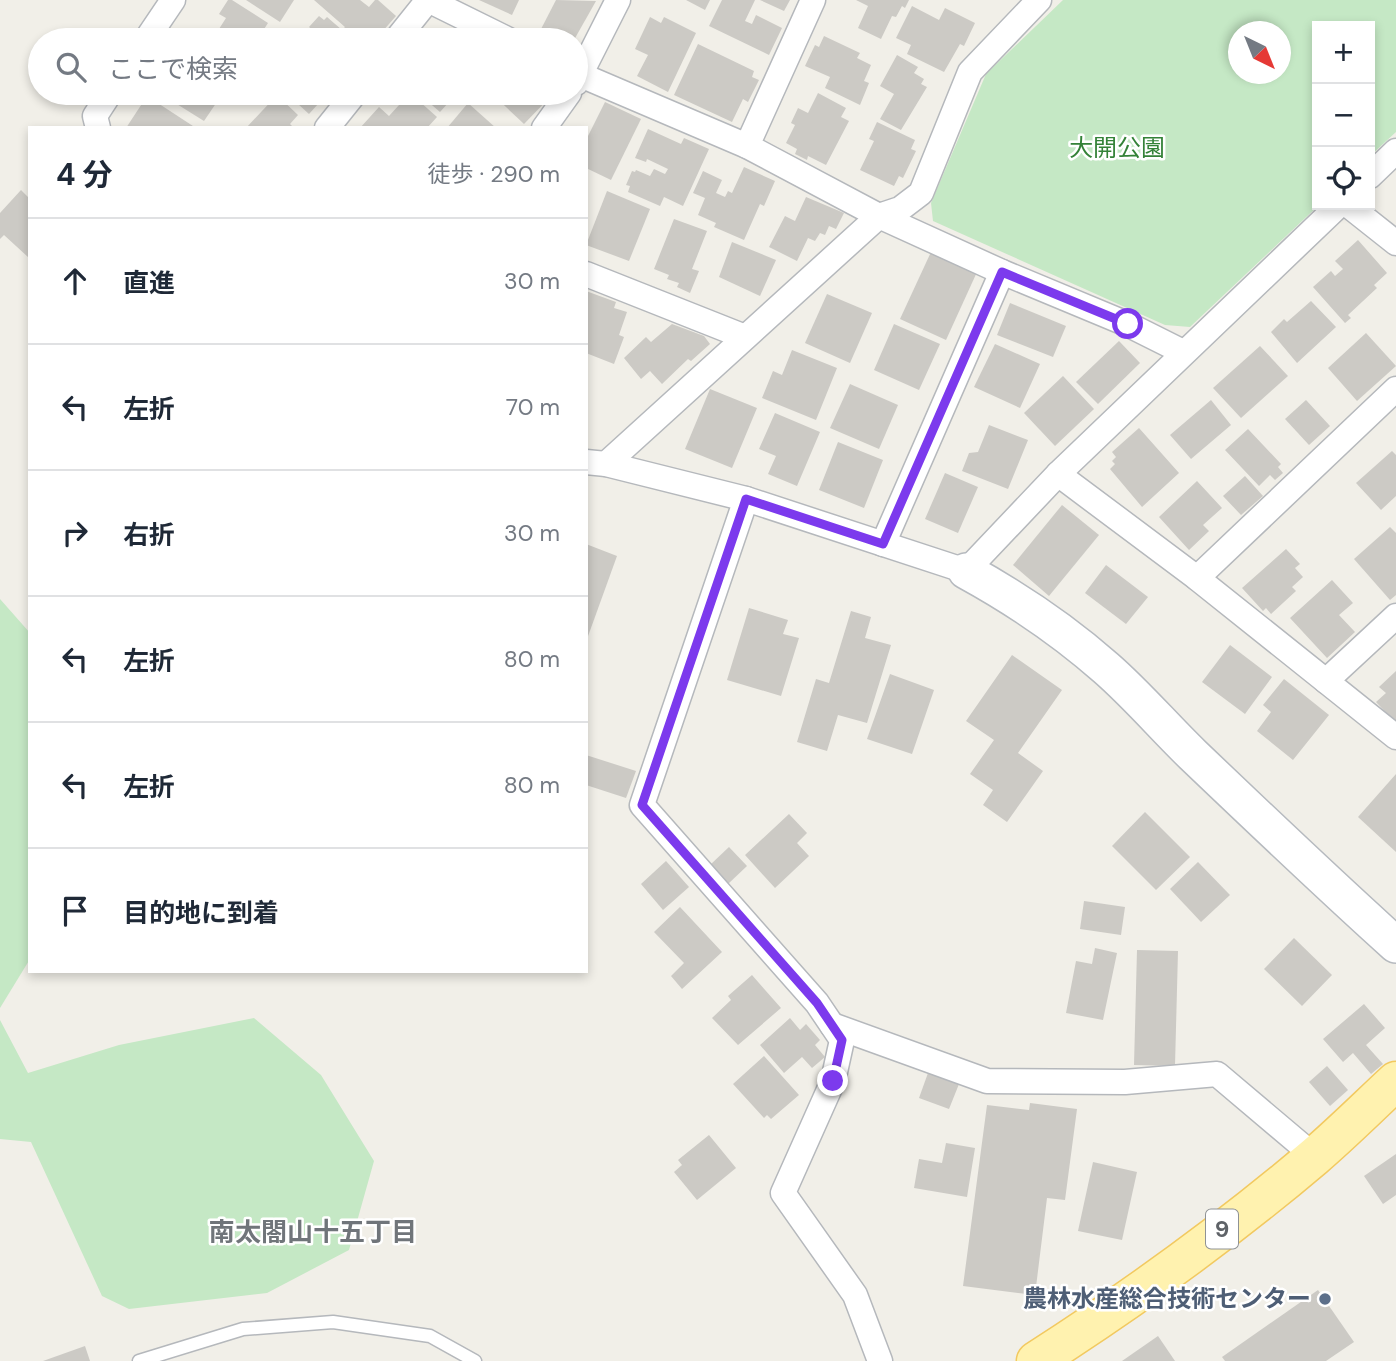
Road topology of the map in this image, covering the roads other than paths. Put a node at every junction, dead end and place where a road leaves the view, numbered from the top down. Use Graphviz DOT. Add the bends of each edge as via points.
graph roads {
  1 [pos="173,0"];
  2 [pos="428,0"];
  3 [pos="618,0"];
  4 [pos="813,0"];
  5 [pos="1039,0"];
  6 [pos="154,28"];
  7 [pos="406,28"];
  8 [pos="485,28"];
  9 [pos="588,57"];
  10 [pos="588,86"];
  11 [pos="102,105"];
  12 [pos="345,105"];
  13 [pos="559,105"];
  14 [pos="96,126"];
  15 [pos="329,126"];
  16 [pos="545,126"];
  17 [pos="747,146"];
  18 [pos="1396,151"];
  19 [pos="1375,171"];
  20 [pos="1334,210"];
  21 [pos="1354,210"];
  22 [pos="879,216"];
  23 [pos="1396,243"];
  24 [pos="1002,272"];
  25 [pos="588,275"];
  26 [pos="745,337"];
  27 [pos="1183,352"];
  28 [pos="1396,389"];
  29 [pos="596,463"];
  30 [pos="1058,474"];
  31 [pos="746,499"];
  32 [pos="883,544"];
  33 [pos="967,571"];
  34 [pos="1197,578"];
  35 [pos="1396,616"];
  36 [pos="1326,681"];
  37 [pos="1396,737"];
  38 [pos="1396,945"];
  39 [pos="832,1025"];
  40 [pos="1396,1081"];
  41 [pos="1314,1156"];
  42 [pos="139,1360"];
  43 [pos="475,1361"];
  44 [pos="880,1361"];
  45 [pos="1036,1361"];
  1 -- 6 [label="street"];
  2 -- 7 [label="street"];
  2 -- 8 [label="street"];
  3 -- 9 [label="street"];
  4 -- 17 [label="street"];
  5 -- 22 [label="street" via="970,72 921,192 900,209"];
  10 -- 17 [label="street"];
  11 -- 14 [label="street" via="94,116"];
  12 -- 15 [label="street"];
  13 -- 16 [label="street"];
  17 -- 22 [label="street"];
  18 -- 19 [label="street"];
  20 -- 27 [label="street"];
  21 -- 23 [label="street"];
  22 -- 24 [label="street"];
  22 -- 26 [label="street"];
  24 -- 27 [label="street"];
  24 -- 32 [label="street"];
  25 -- 26 [label="street"];
  26 -- 29 [label="street"];
  27 -- 30 [label="street"];
  28 -- 34 [label="street"];
  29 -- 31 [label="street"];
  30 -- 33 [label="street"];
  30 -- 34 [label="street"];
  31 -- 32 [label="street"];
  31 -- 39 [label="street" via="642,805"];
  32 -- 33 [label="street"];
  33 -- 38 [label="street" via="1017,599 1107,669"];
  34 -- 36 [label="street"];
  35 -- 36 [label="street"];
  36 -- 37 [label="street"];
  39 -- 41 [label="street" via="987,1081 1125,1082 1217,1074"];
  39 -- 44 [label="street" via="842,1040 833,1081 783,1193 855,1295"];
  40 -- 41 [label="main road, 9"];
  41 -- 45 [label="main road, 9" via="1202,1244"];
  42 -- 43 [label="lane" via="243,1329 333,1322 430,1336"];
}
